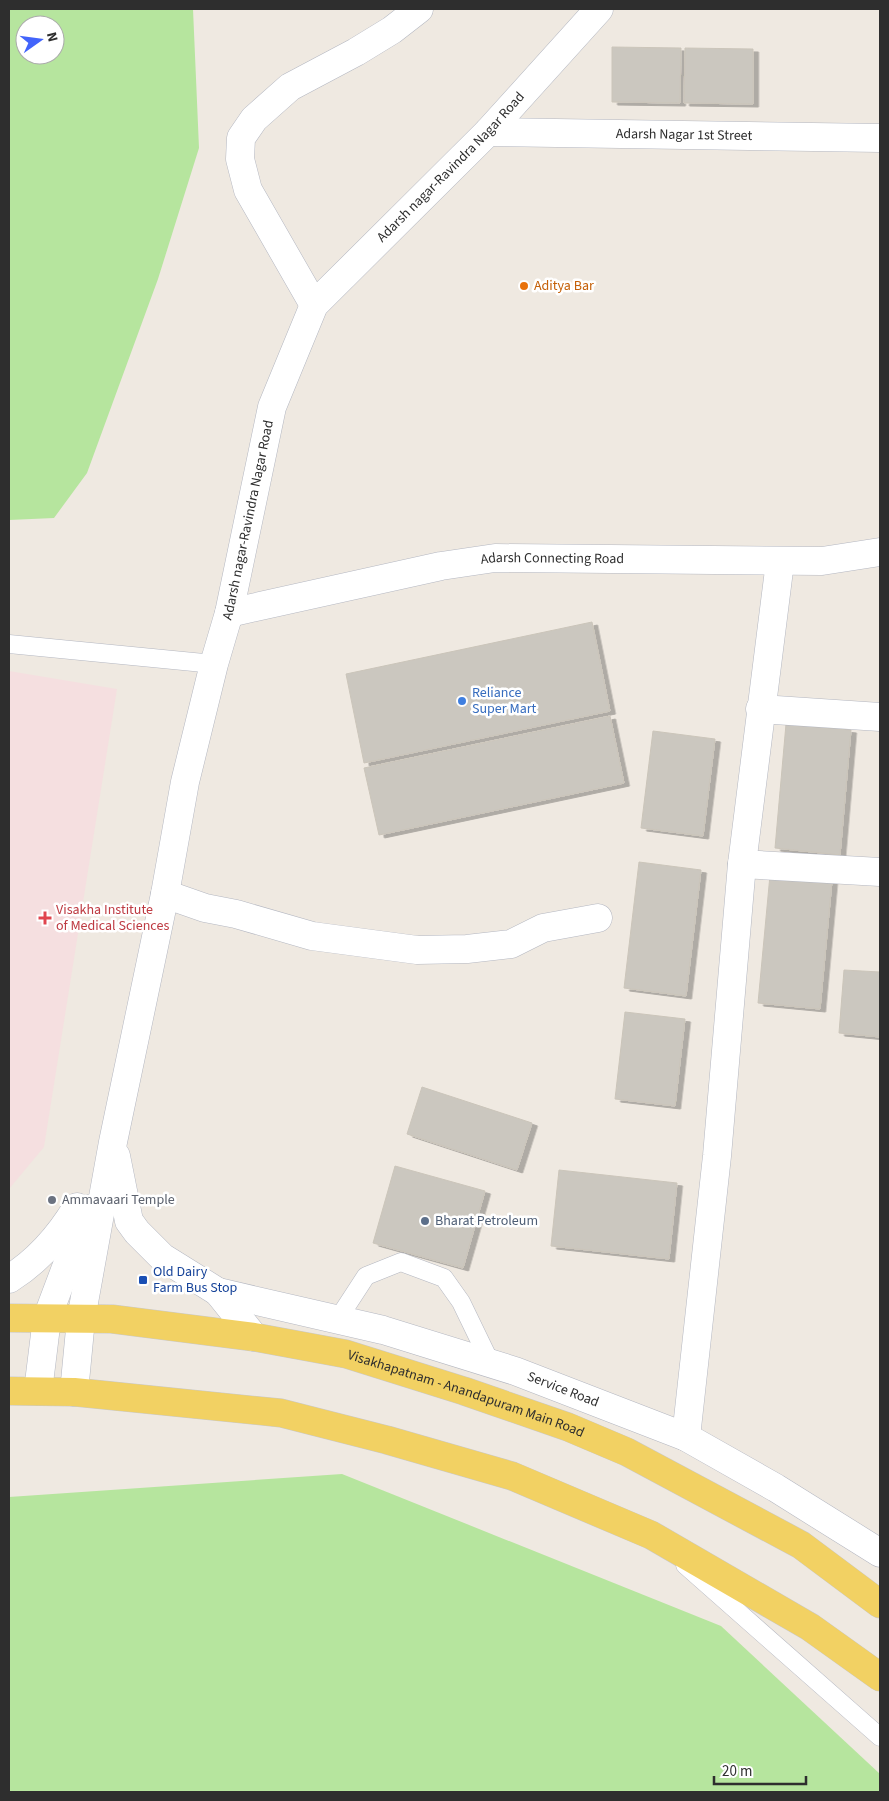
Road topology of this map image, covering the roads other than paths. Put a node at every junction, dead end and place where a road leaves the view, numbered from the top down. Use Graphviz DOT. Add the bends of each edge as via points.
graph roads {
  1 [pos="419,9"];
  2 [pos="599,9"];
  3 [pos="488,132"];
  4 [pos="880,138"];
  5 [pos="314,305"];
  6 [pos="880,552"];
  7 [pos="780,562"];
  8 [pos="229,613"];
  9 [pos="9,644"];
  10 [pos="214,664"];
  11 [pos="760,709"];
  12 [pos="880,717"];
  13 [pos="742,864"];
  14 [pos="880,872"];
  15 [pos="165,894"];
  16 [pos="598,918"];
  17 [pos="113,1142"];
  18 [pos="9,1279"];
  19 [pos="218,1292"];
  20 [pos="9,1318"];
  21 [pos="47,1318"];
  22 [pos="81,1319"];
  23 [pos="338,1319"];
  24 [pos="254,1337"];
  25 [pos="491,1364"];
  26 [pos="38,1390"];
  27 [pos="9,1391"];
  28 [pos="74,1392"];
  29 [pos="686,1437"];
  30 [pos="651,1535"];
  31 [pos="880,1553"];
  32 [pos="880,1604"];
  33 [pos="880,1676"];
  34 [pos="880,1737"];
  1 -- 5 [label="street" via="356,52 290,87 254,119 241,138 240,159 248,190"];
  2 -- 3 [label="street, Adarsh nagar-Ravindra Nagar Road"];
  3 -- 4 [label="street, Adarsh Nagar 1st Street"];
  3 -- 5 [label="street, Adarsh nagar-Ravindra Nagar Road"];
  5 -- 8 [label="street, Adarsh nagar-Ravindra Nagar Road" via="272,407"];
  6 -- 7 [label="street, Adarsh Connecting Road" via="822,561"];
  7 -- 8 [label="street, Adarsh Connecting Road" via="495,558 441,566"];
  7 -- 11 [label="street"];
  8 -- 10 [label="street, Adarsh nagar-Ravindra Nagar Road"];
  9 -- 10 [label="lane"];
  10 -- 15 [label="street, Adarsh nagar-Ravindra Nagar Road" via="185,782"];
  11 -- 12 [label="street"];
  11 -- 13 [label="street"];
  13 -- 14 [label="street"];
  13 -- 29 [label="street" via="717,1156"];
  15 -- 16 [label="street" via="312,936 417,950 511,944 543,928"];
  15 -- 17 [label="street, Adarsh nagar-Ravindra Nagar Road"];
  17 -- 18 [label="street" via="53,1243 28,1267"];
  17 -- 19 [label="street" via="129,1221 162,1257"];
  17 -- 21 [label="street"];
  17 -- 22 [label="street"];
  19 -- 23 [label="street, Service Road"];
  19 -- 24 [label="street"];
  20 -- 21 [label="main road, Visakhapatnam - Anandapuram Main Road"];
  21 -- 22 [label="main road, Visakhapatnam - Anandapuram Main Road"];
  21 -- 26 [label="street"];
  22 -- 24 [label="main road, Visakhapatnam - Anandapuram Main Road"];
  22 -- 28 [label="street"];
  23 -- 25 [label="street, Service Road"];
  23 -- 25 [label="lane" via="366,1276 401,1262 444,1278 461,1302"];
  24 -- 32 [label="main road, Visakhapatnam - Anandapuram Main Road" via="346,1354 568,1427 627,1452 801,1545"];
  25 -- 29 [label="street, Service Road"];
  26 -- 27 [label="main road"];
  26 -- 28 [label="main road"];
  28 -- 30 [label="main road" via="282,1413 512,1476"];
  29 -- 31 [label="street, Service Road"];
  30 -- 33 [label="main road" via="810,1627"];
  30 -- 34 [label="lane"];
}
